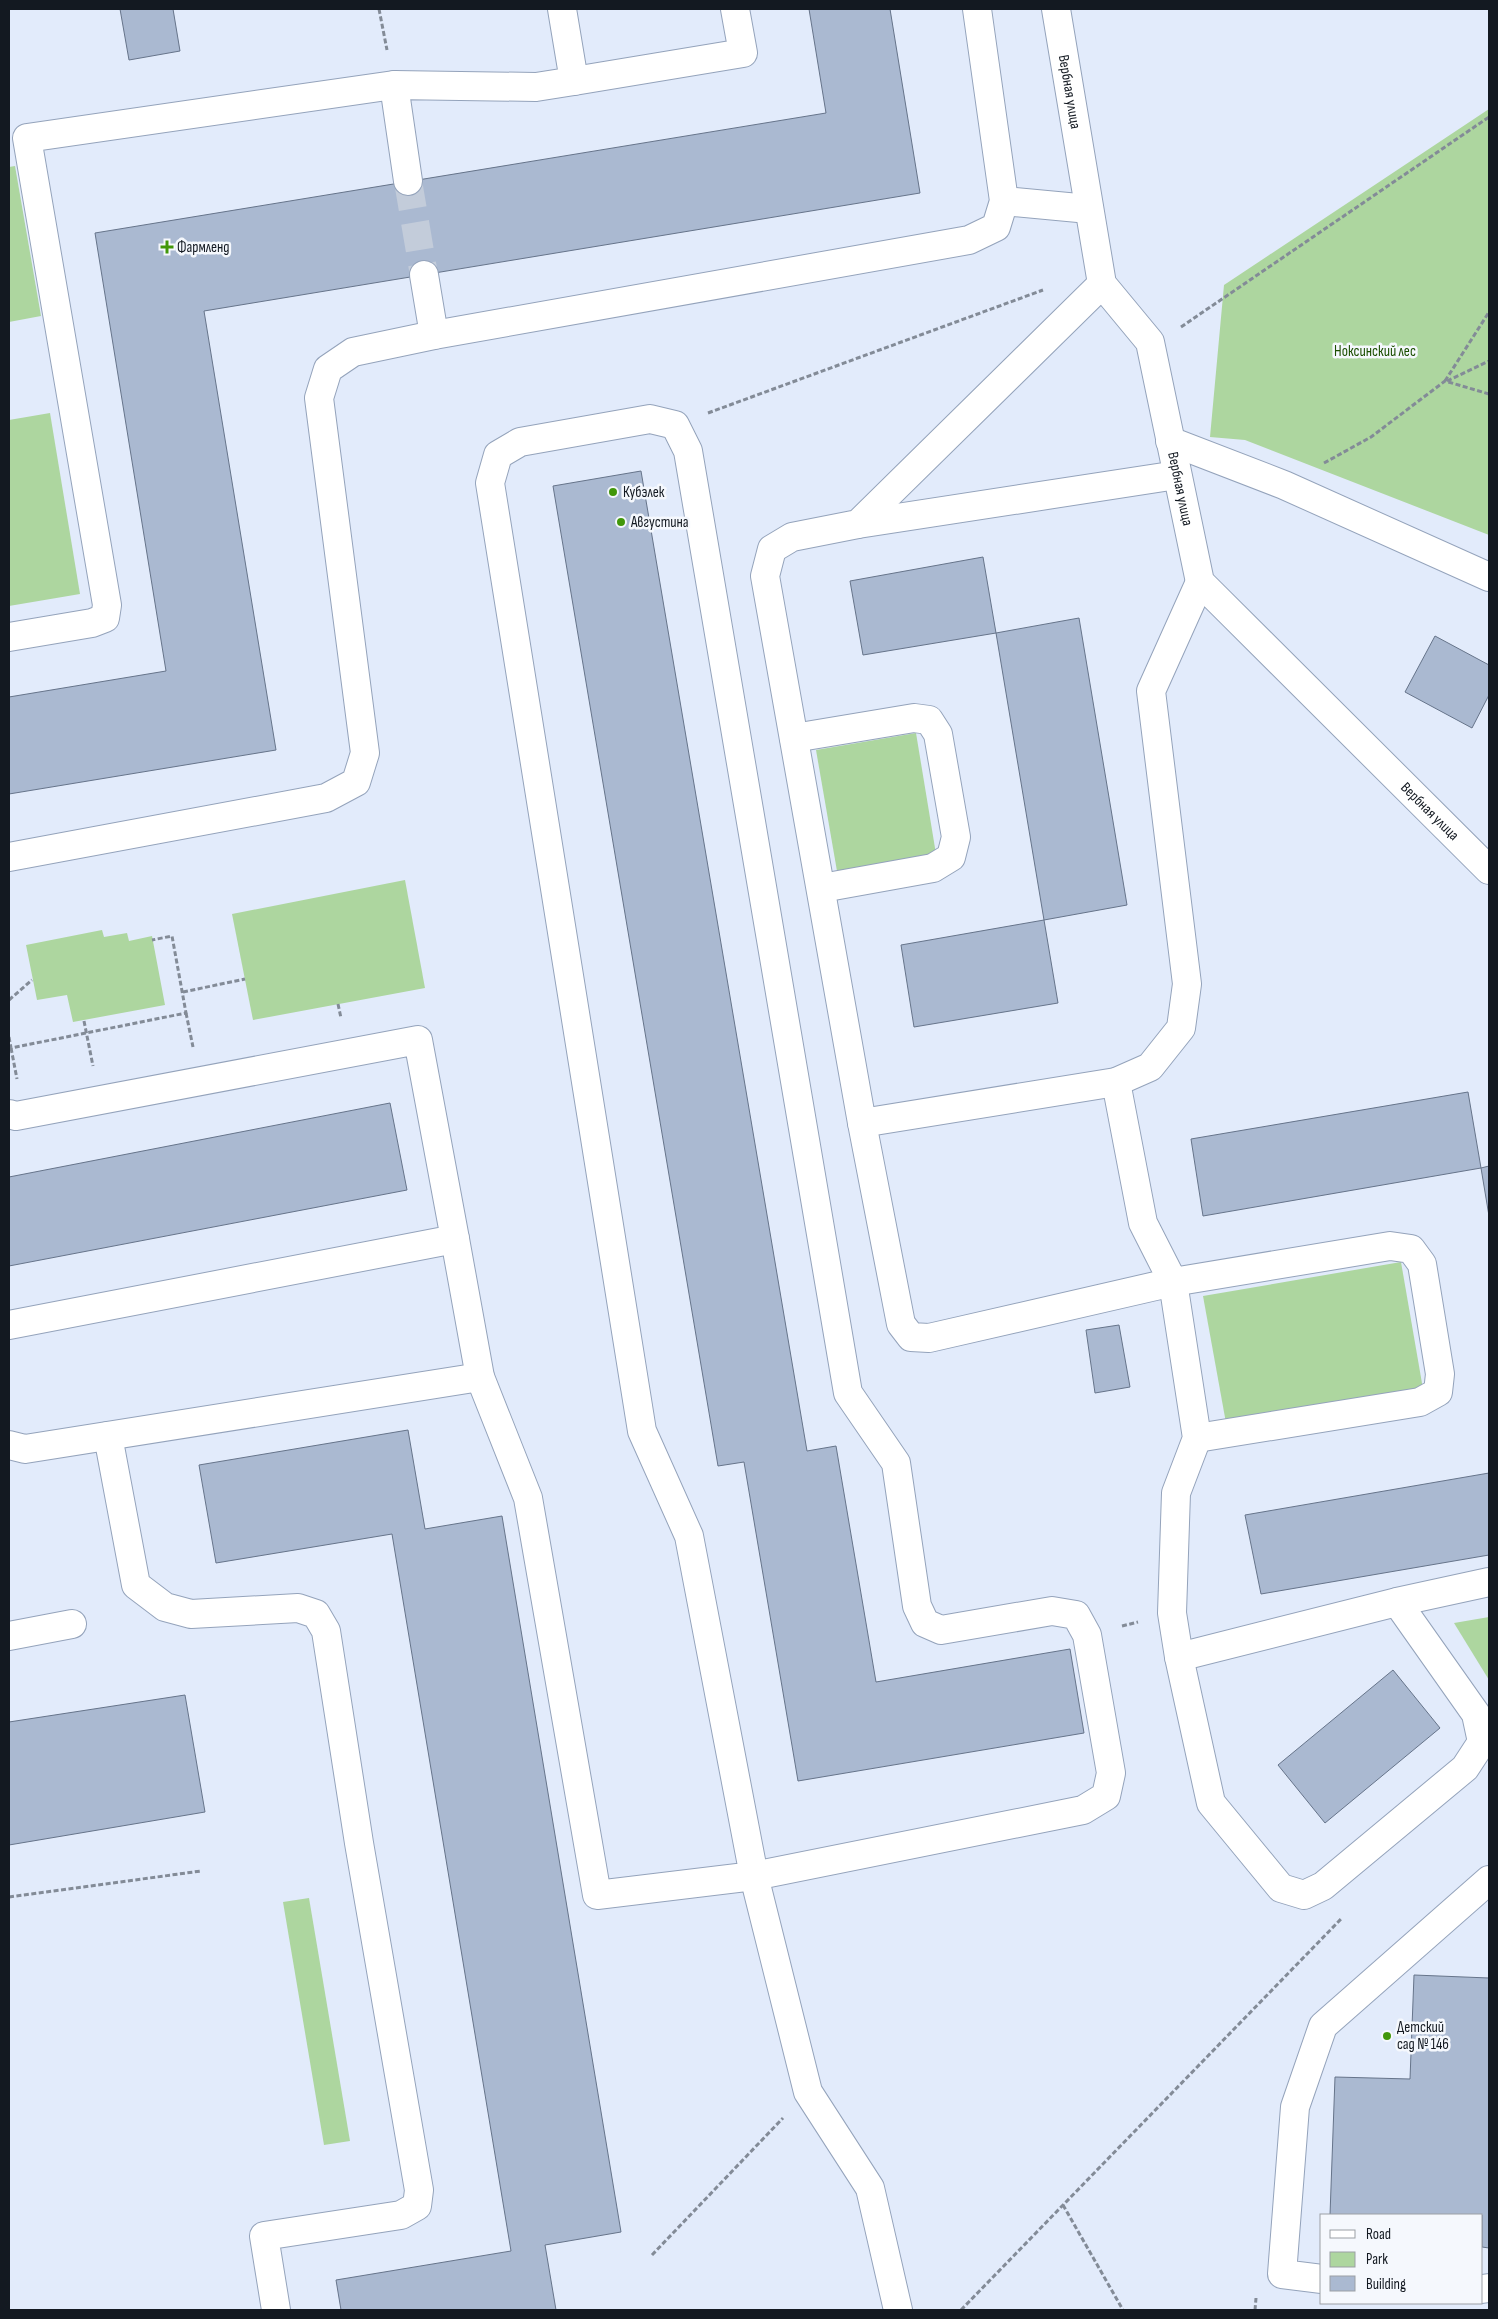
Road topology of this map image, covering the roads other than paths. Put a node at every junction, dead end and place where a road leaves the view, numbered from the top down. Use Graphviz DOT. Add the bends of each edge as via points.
graph roads {
  1 [pos="562,9"];
  2 [pos="735,9"];
  3 [pos="977,9"];
  4 [pos="1056,9"];
  5 [pos="574,80"];
  6 [pos="394,85"];
  7 [pos="18,139"];
  8 [pos="408,182"];
  9 [pos="1004,202"];
  10 [pos="1090,209"];
  11 [pos="424,275"];
  12 [pos="1102,284"];
  13 [pos="434,335"];
  14 [pos="1170,440"];
  15 [pos="1177,475"];
  16 [pos="858,524"];
  17 [pos="1489,577"];
  18 [pos="1200,582"];
  19 [pos="9,636"];
  20 [pos="794,738"];
  21 [pos="9,857"];
  22 [pos="1489,870"];
  23 [pos="822,888"];
  24 [pos="1116,1082"];
  25 [pos="9,1114"];
  26 [pos="862,1123"];
  27 [pos="455,1239"];
  28 [pos="1174,1282"];
  29 [pos="9,1325"];
  30 [pos="480,1377"];
  31 [pos="108,1436"];
  32 [pos="1197,1438"];
  33 [pos="9,1444"];
  34 [pos="1489,1582"];
  35 [pos="1397,1602"];
  36 [pos="72,1624"];
  37 [pos="9,1636"];
  38 [pos="1178,1657"];
  39 [pos="754,1876"];
  40 [pos="1489,1880"];
  41 [pos="1320,2279"];
  42 [pos="276,2310"];
  43 [pos="898,2310"];
  1 -- 5 [label="street"];
  2 -- 5 [label="street" via="742,53"];
  3 -- 9 [label="street"];
  4 -- 10 [label="street, Вербная улица"];
  5 -- 6 [label="street" via="536,87"];
  6 -- 7 [label="street"];
  6 -- 8 [label="street"];
  7 -- 19 [label="street" via="107,605 105,618 92,623"];
  9 -- 10 [label="street"];
  9 -- 13 [label="street" via="996,227 969,240"];
  10 -- 12 [label="street, Вербная улица"];
  11 -- 13 [label="street"];
  12 -- 14 [label="street, Вербная улица" via="1150,342"];
  12 -- 16 [label="street"];
  13 -- 21 [label="street" via="353,352 328,369 319,398 364,752 356,782 326,798"];
  14 -- 15 [label="street, Вербная улица"];
  14 -- 17 [label="street" via="1284,485"];
  15 -- 16 [label="street"];
  15 -- 18 [label="street, Вербная улица"];
  16 -- 20 [label="street" via="792,537 772,549 765,576"];
  18 -- 22 [label="street, Вербная улица"];
  18 -- 24 [label="street" via="1151,691 1187,984 1180,1028 1150,1067"];
  20 -- 23 [label="street"];
  20 -- 23 [label="street" via="914,718 929,720 938,734 956,838 951,857 933,868"];
  23 -- 26 [label="street"];
  24 -- 26 [label="street"];
  24 -- 28 [label="street" via="1143,1223"];
  25 -- 27 [label="street" via="16,1116 418,1040"];
  26 -- 28 [label="street" via="901,1324 911,1337 929,1338"];
  27 -- 29 [label="street"];
  27 -- 30 [label="street"];
  28 -- 32 [label="street"];
  28 -- 32 [label="street" via="1390,1246 1411,1249 1422,1264 1440,1374 1438,1392 1420,1402"];
  30 -- 31 [label="street"];
  30 -- 39 [label="street" via="528,1498 597,1895"];
  31 -- 33 [label="street" via="25,1449"];
  31 -- 42 [label="street" via="136,1585 166,1607 191,1614 298,1608 316,1614 326,1631 418,2190 416,2206 401,2216 264,2236"];
  32 -- 38 [label="street" via="1176,1493 1172,1613"];
  34 -- 35 [label="street"];
  35 -- 38 [label="street"];
  35 -- 38 [label="street" via="1476,1714 1482,1742 1465,1768 1324,1886 1304,1895 1281,1888 1210,1803"];
  36 -- 37 [label="street"];
  39 -- 39 [label="street" via="689,1536 642,1431 490,483 498,455 520,442 650,419 675,425 688,451 848,1393 896,1463 917,1606 925,1623 941,1630 1052,1611 1076,1615 1087,1635 1111,1773 1106,1796 1082,1810"];
  39 -- 43 [label="street" via="808,2092 870,2188"];
  40 -- 41 [label="street" via="1323,2026 1295,2107 1282,2274"];
}
